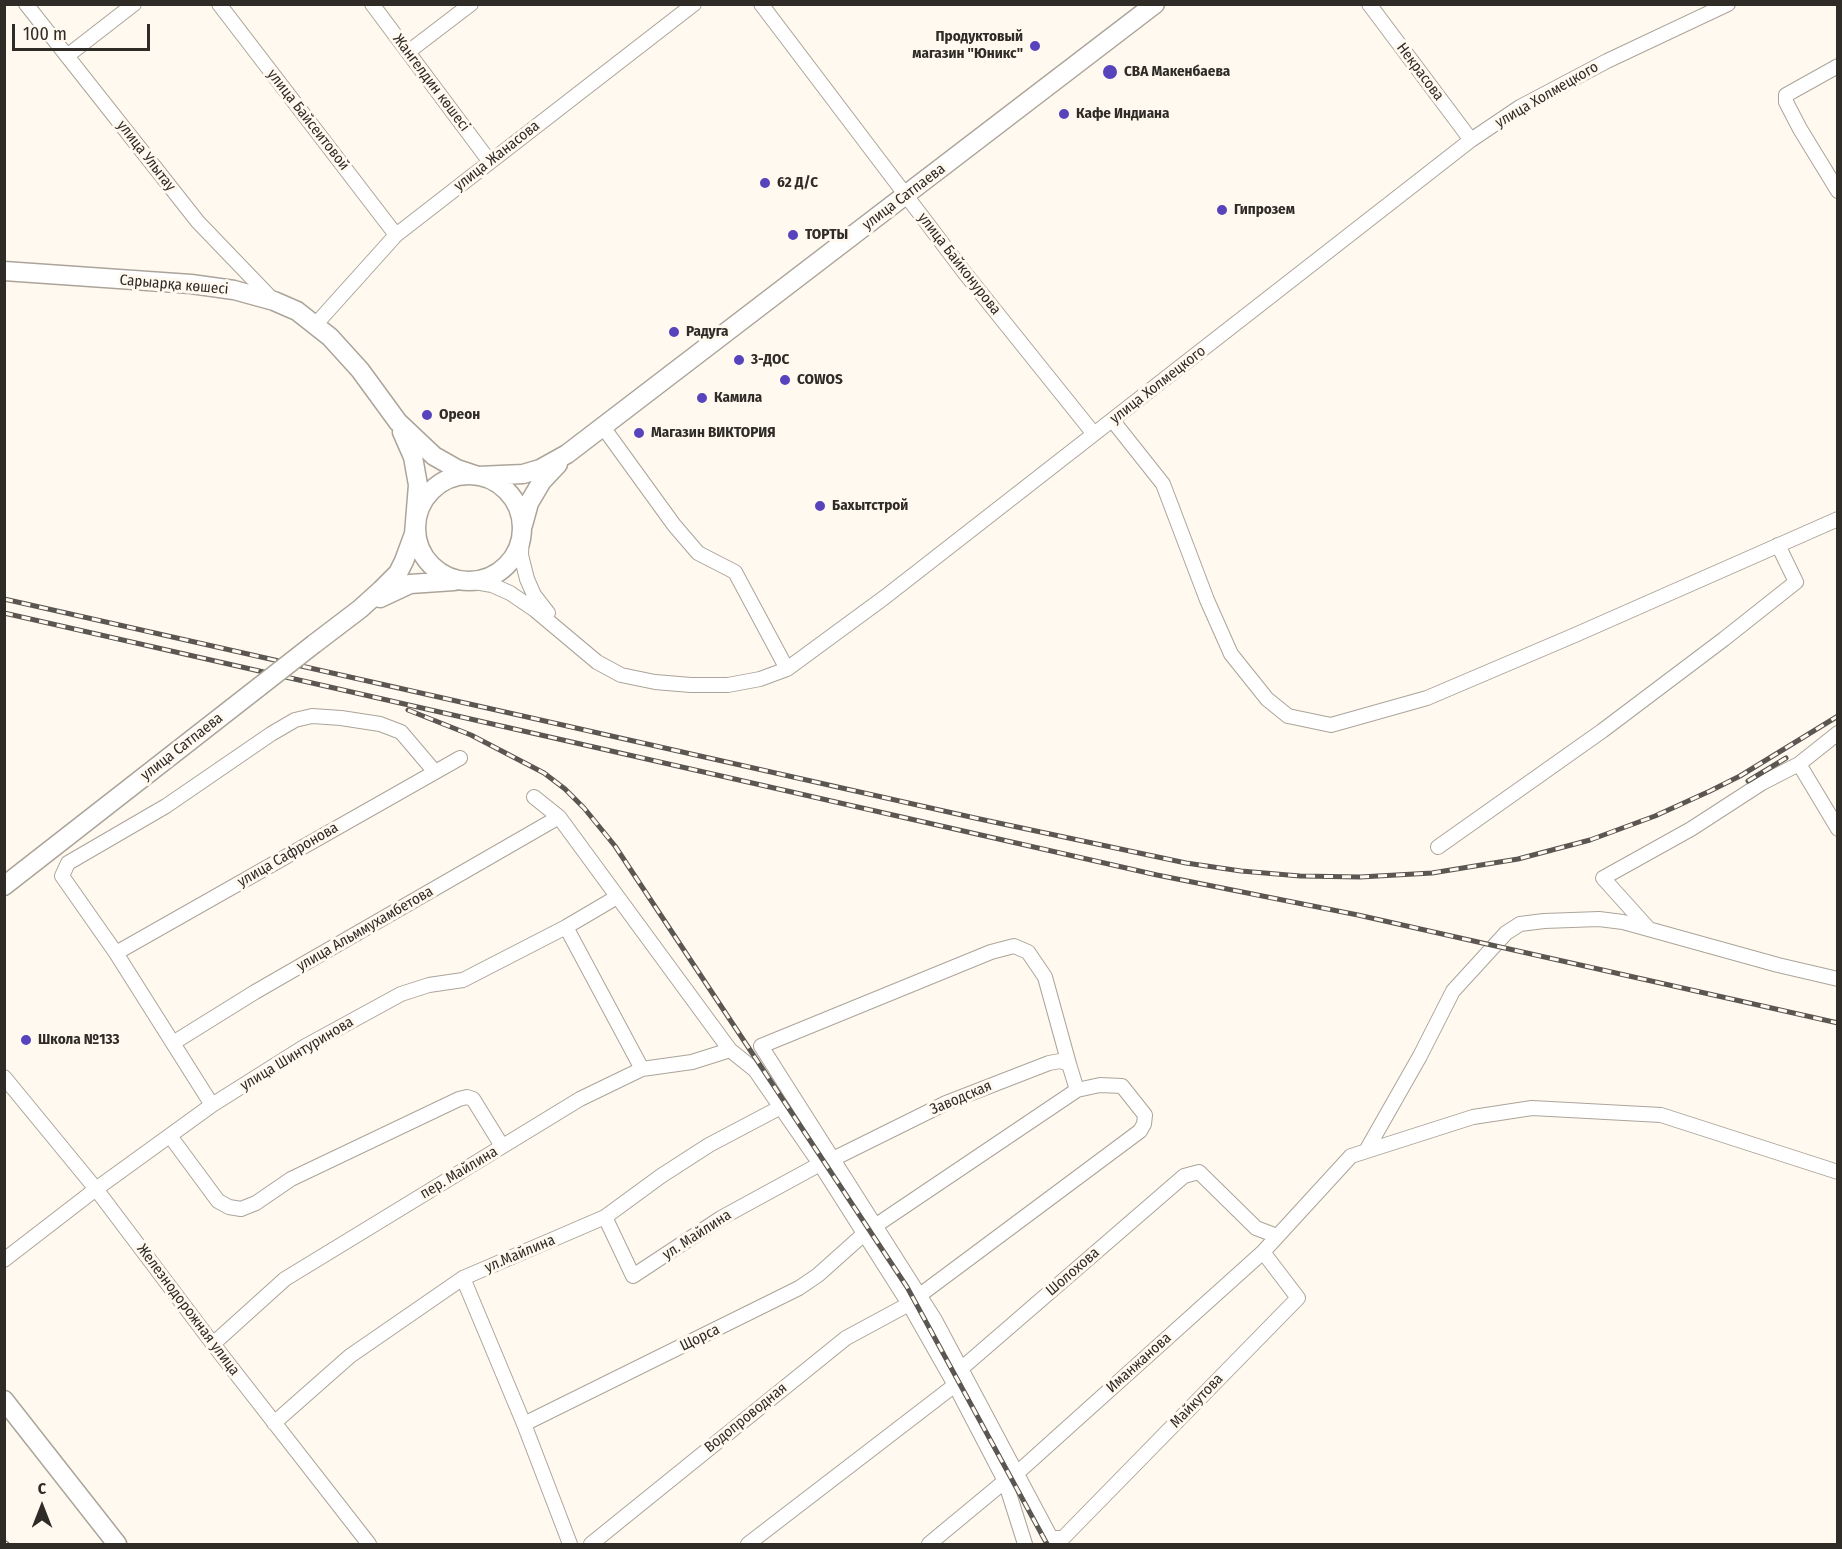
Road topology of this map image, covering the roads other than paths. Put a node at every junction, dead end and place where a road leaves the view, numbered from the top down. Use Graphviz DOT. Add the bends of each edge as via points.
graph roads {
  1 [pos="26,4"];
  2 [pos="134,4"];
  3 [pos="219,4"];
  4 [pos="372,4"];
  5 [pos="471,4"];
  6 [pos="694,4"];
  7 [pos="762,4"];
  8 [pos="1155,4"];
  9 [pos="1369,4"];
  10 [pos="1728,4"];
  11 [pos="408,52"];
  12 [pos="67,56"];
  13 [pos="1838,66"];
  14 [pos="1471,140"];
  15 [pos="490,162"];
  16 [pos="1838,191"];
  17 [pos="906,195"];
  18 [pos="396,235"];
  19 [pos="4,271"];
  20 [pos="274,301"];
  21 [pos="316,324"];
  22 [pos="1113,421"];
  23 [pos="398,422"];
  24 [pos="603,427"];
  25 [pos="1094,434"];
  26 [pos="567,454"];
  27 [pos="478,476"];
  28 [pos="417,518"];
  29 [pos="1838,519"];
  30 [pos="522,530"];
  31 [pos="1778,545"];
  32 [pos="463,580"];
  33 [pos="360,609"];
  34 [pos="577,646"];
  35 [pos="787,669"];
  36 [pos="1838,733"];
  37 [pos="460,758"];
  38 [pos="1799,764"];
  39 [pos="435,772"];
  40 [pos="534,797"];
  41 [pos="559,817"];
  42 [pos="1838,829"];
  43 [pos="1438,847"];
  44 [pos="4,886"];
  45 [pos="617,897"];
  46 [pos="566,927"];
  47 [pos="1648,928"];
  48 [pos="116,953"];
  49 [pos="1838,979"];
  50 [pos="174,1043"];
  51 [pos="730,1050"];
  52 [pos="1069,1064"];
  53 [pos="642,1069"];
  54 [pos="4,1077"];
  55 [pos="1077,1090"];
  56 [pos="212,1105"];
  57 [pos="781,1107"];
  58 [pos="170,1136"];
  59 [pos="502,1146"];
  60 [pos="1366,1151"];
  61 [pos="826,1161"];
  62 [pos="1838,1172"];
  63 [pos="96,1189"];
  64 [pos="605,1217"];
  65 [pos="870,1229"];
  66 [pos="1277,1236"];
  67 [pos="1263,1252"];
  68 [pos="4,1260"];
  69 [pos="463,1278"];
  70 [pos="915,1299"];
  71 [pos="935,1320"];
  72 [pos="923,1328"];
  73 [pos="213,1344"];
  74 [pos="962,1368"];
  75 [pos="956,1385"];
  76 [pos="4,1400"];
  77 [pos="274,1423"];
  78 [pos="524,1424"];
  79 [pos="1011,1477"];
  80 [pos="117,1545"];
  81 [pos="369,1545"];
  82 [pos="570,1545"];
  83 [pos="591,1545"];
  84 [pos="748,1545"];
  85 [pos="929,1545"];
  86 [pos="1025,1545"];
  1 -- 12 [label="street, улица Улытау"];
  2 -- 12 [label="street"];
  3 -- 18 [label="street, улица Байсеитовой"];
  4 -- 11 [label="street, Жангелдин көшесі"];
  5 -- 11 [label="street"];
  6 -- 15 [label="street, улица Жанасова"];
  7 -- 17 [label="street, улица Байконурова"];
  8 -- 17 [label="main road, улица Сатпаева"];
  9 -- 14 [label="street, Некрасова"];
  10 -- 14 [label="street, улица Холмецкого" via="1520,106"];
  11 -- 15 [label="street, Жангелдин көшесі"];
  12 -- 20 [label="street, улица Улытау" via="198,222"];
  13 -- 16 [label="street" via="1786,94 1800,129"];
  14 -- 22 [label="street, улица Холмецкого"];
  15 -- 18 [label="street, улица Жанасова"];
  17 -- 24 [label="main road, улица Сатпаева"];
  17 -- 25 [label="street, улица Байконурова"];
  18 -- 21 [label="street, улица Жанасова"];
  19 -- 20 [label="main road, Сарыарқа көшесі" via="190,284"];
  20 -- 21 [label="main road, Сарыарқа көшесі"];
  21 -- 23 [label="main road, Сарыарқа көшесі" via="360,370"];
  22 -- 25 [label="street, улица Холмецкого"];
  22 -- 31 [label="street" via="1163,484 1231,654 1267,699 1288,716 1331,725 1427,698"];
  23 -- 27 [label="main road" via="434,456"];
  23 -- 28 [label="main road" via="413,457 418,485"];
  24 -- 26 [label="main road, улица Сатпаева"];
  24 -- 35 [label="street" via="698,552 735,572"];
  25 -- 35 [label="street, улица Холмецкого"];
  26 -- 27 [label="main road" via="523,474"];
  26 -- 30 [label="main road" via="542,481 529,503"];
  27 -- 28 [label="main road" via="455,477 434,488"];
  27 -- 30 [label="main road" via="507,492 518,509"];
  28 -- 32 [label="main road" via="423,554 438,571"];
  28 -- 33 [label="main road" via="398,573"];
  29 -- 31 [label="street"];
  30 -- 32 [label="main road" via="516,552 502,568 479,580"];
  30 -- 34 [label="street" via="521,555 534,595"];
  31 -- 43 [label="street" via="1796,582 1593,738"];
  32 -- 33 [label="main road" via="410,584"];
  32 -- 34 [label="street" via="510,593"];
  33 -- 44 [label="main road, улица Сатпаева, bridge"];
  34 -- 35 [label="street, улица Холмецкого" via="621,675 655,682 728,685"];
  36 -- 38 [label="street"];
  37 -- 39 [label="street, улица Сафронова"];
  38 -- 42 [label="street"];
  38 -- 47 [label="street" via="1604,878"];
  39 -- 48 [label="street, улица Сафронова"];
  39 -- 48 [label="street" via="401,732 380,724 312,716 295,720 166,806 68,863 62,876"];
  40 -- 41 [label="street"];
  41 -- 45 [label="street"];
  41 -- 50 [label="street, улица Альммухамбетова"];
  45 -- 46 [label="street, улица Шинтуринова"];
  45 -- 51 [label="street"];
  46 -- 53 [label="street"];
  46 -- 56 [label="street, улица Шинтуринова" via="463,980 401,994 304,1047"];
  47 -- 49 [label="street"];
  47 -- 60 [label="street" via="1588,919 1520,924 1506,933 1453,991"];
  48 -- 50 [label="street"];
  50 -- 56 [label="street"];
  51 -- 53 [label="street, пер. Майлина" via="692,1062"];
  51 -- 57 [label="street" via="755,1070"];
  52 -- 55 [label="street"];
  52 -- 61 [label="street, Заводская" via="1049,1063 946,1103"];
  52 -- 61 [label="street" via="1045,977 1028,952 1014,946 991,952 761,1046"];
  53 -- 59 [label="street, пер. Майлина" via="580,1099"];
  54 -- 63 [label="street, Железнодорожная улица"];
  55 -- 65 [label="street, Щорса"];
  55 -- 70 [label="street, Водопроводная" via="1122,1086 1145,1115 1140,1131"];
  56 -- 58 [label="street, улица Шинтуринова"];
  57 -- 61 [label="street"];
  57 -- 64 [label="street, ул.Майлина" via="709,1145"];
  58 -- 59 [label="street" via="218,1202 241,1209 291,1179 467,1097 473,1099"];
  58 -- 63 [label="street, улица Шинтуринова"];
  59 -- 73 [label="street, пер. Майлина" via="285,1279"];
  60 -- 62 [label="street" via="1473,1117 1532,1108 1661,1115"];
  60 -- 66 [label="street, Иманжанова" via="1351,1156"];
  61 -- 64 [label="street, ул. Майлина" via="721,1218 633,1276"];
  61 -- 65 [label="street"];
  63 -- 68 [label="street, улица Шинтуринова"];
  63 -- 73 [label="street, Железнодорожная улица"];
  64 -- 69 [label="street, ул.Майлина"];
  65 -- 70 [label="street"];
  65 -- 78 [label="street, Щорса" via="799,1288"];
  66 -- 67 [label="street, Иманжанова"];
  66 -- 74 [label="street, Шолохова" via="1256,1228 1199,1172 1184,1176"];
  67 -- 79 [label="street, Иманжанова"];
  67 -- 79 [label="street, Майкутова" via="1298,1298 1063,1538 1051,1538"];
  69 -- 77 [label="street, ул.Майлина" via="350,1356"];
  69 -- 78 [label="street"];
  70 -- 71 [label="street"];
  70 -- 72 [label="street"];
  70 -- 83 [label="street, Водопроводная" via="846,1338"];
  71 -- 72 [label="street"];
  71 -- 74 [label="street"];
  72 -- 75 [label="street"];
  73 -- 77 [label="street, Железнодорожная улица"];
  74 -- 79 [label="street"];
  75 -- 79 [label="street"];
  75 -- 84 [label="street"];
  76 -- 80 [label="main road"];
  77 -- 81 [label="street, Железнодорожная улица"];
  78 -- 82 [label="street"];
  79 -- 85 [label="street, Иманжанова"];
  79 -- 86 [label="street"];
}
